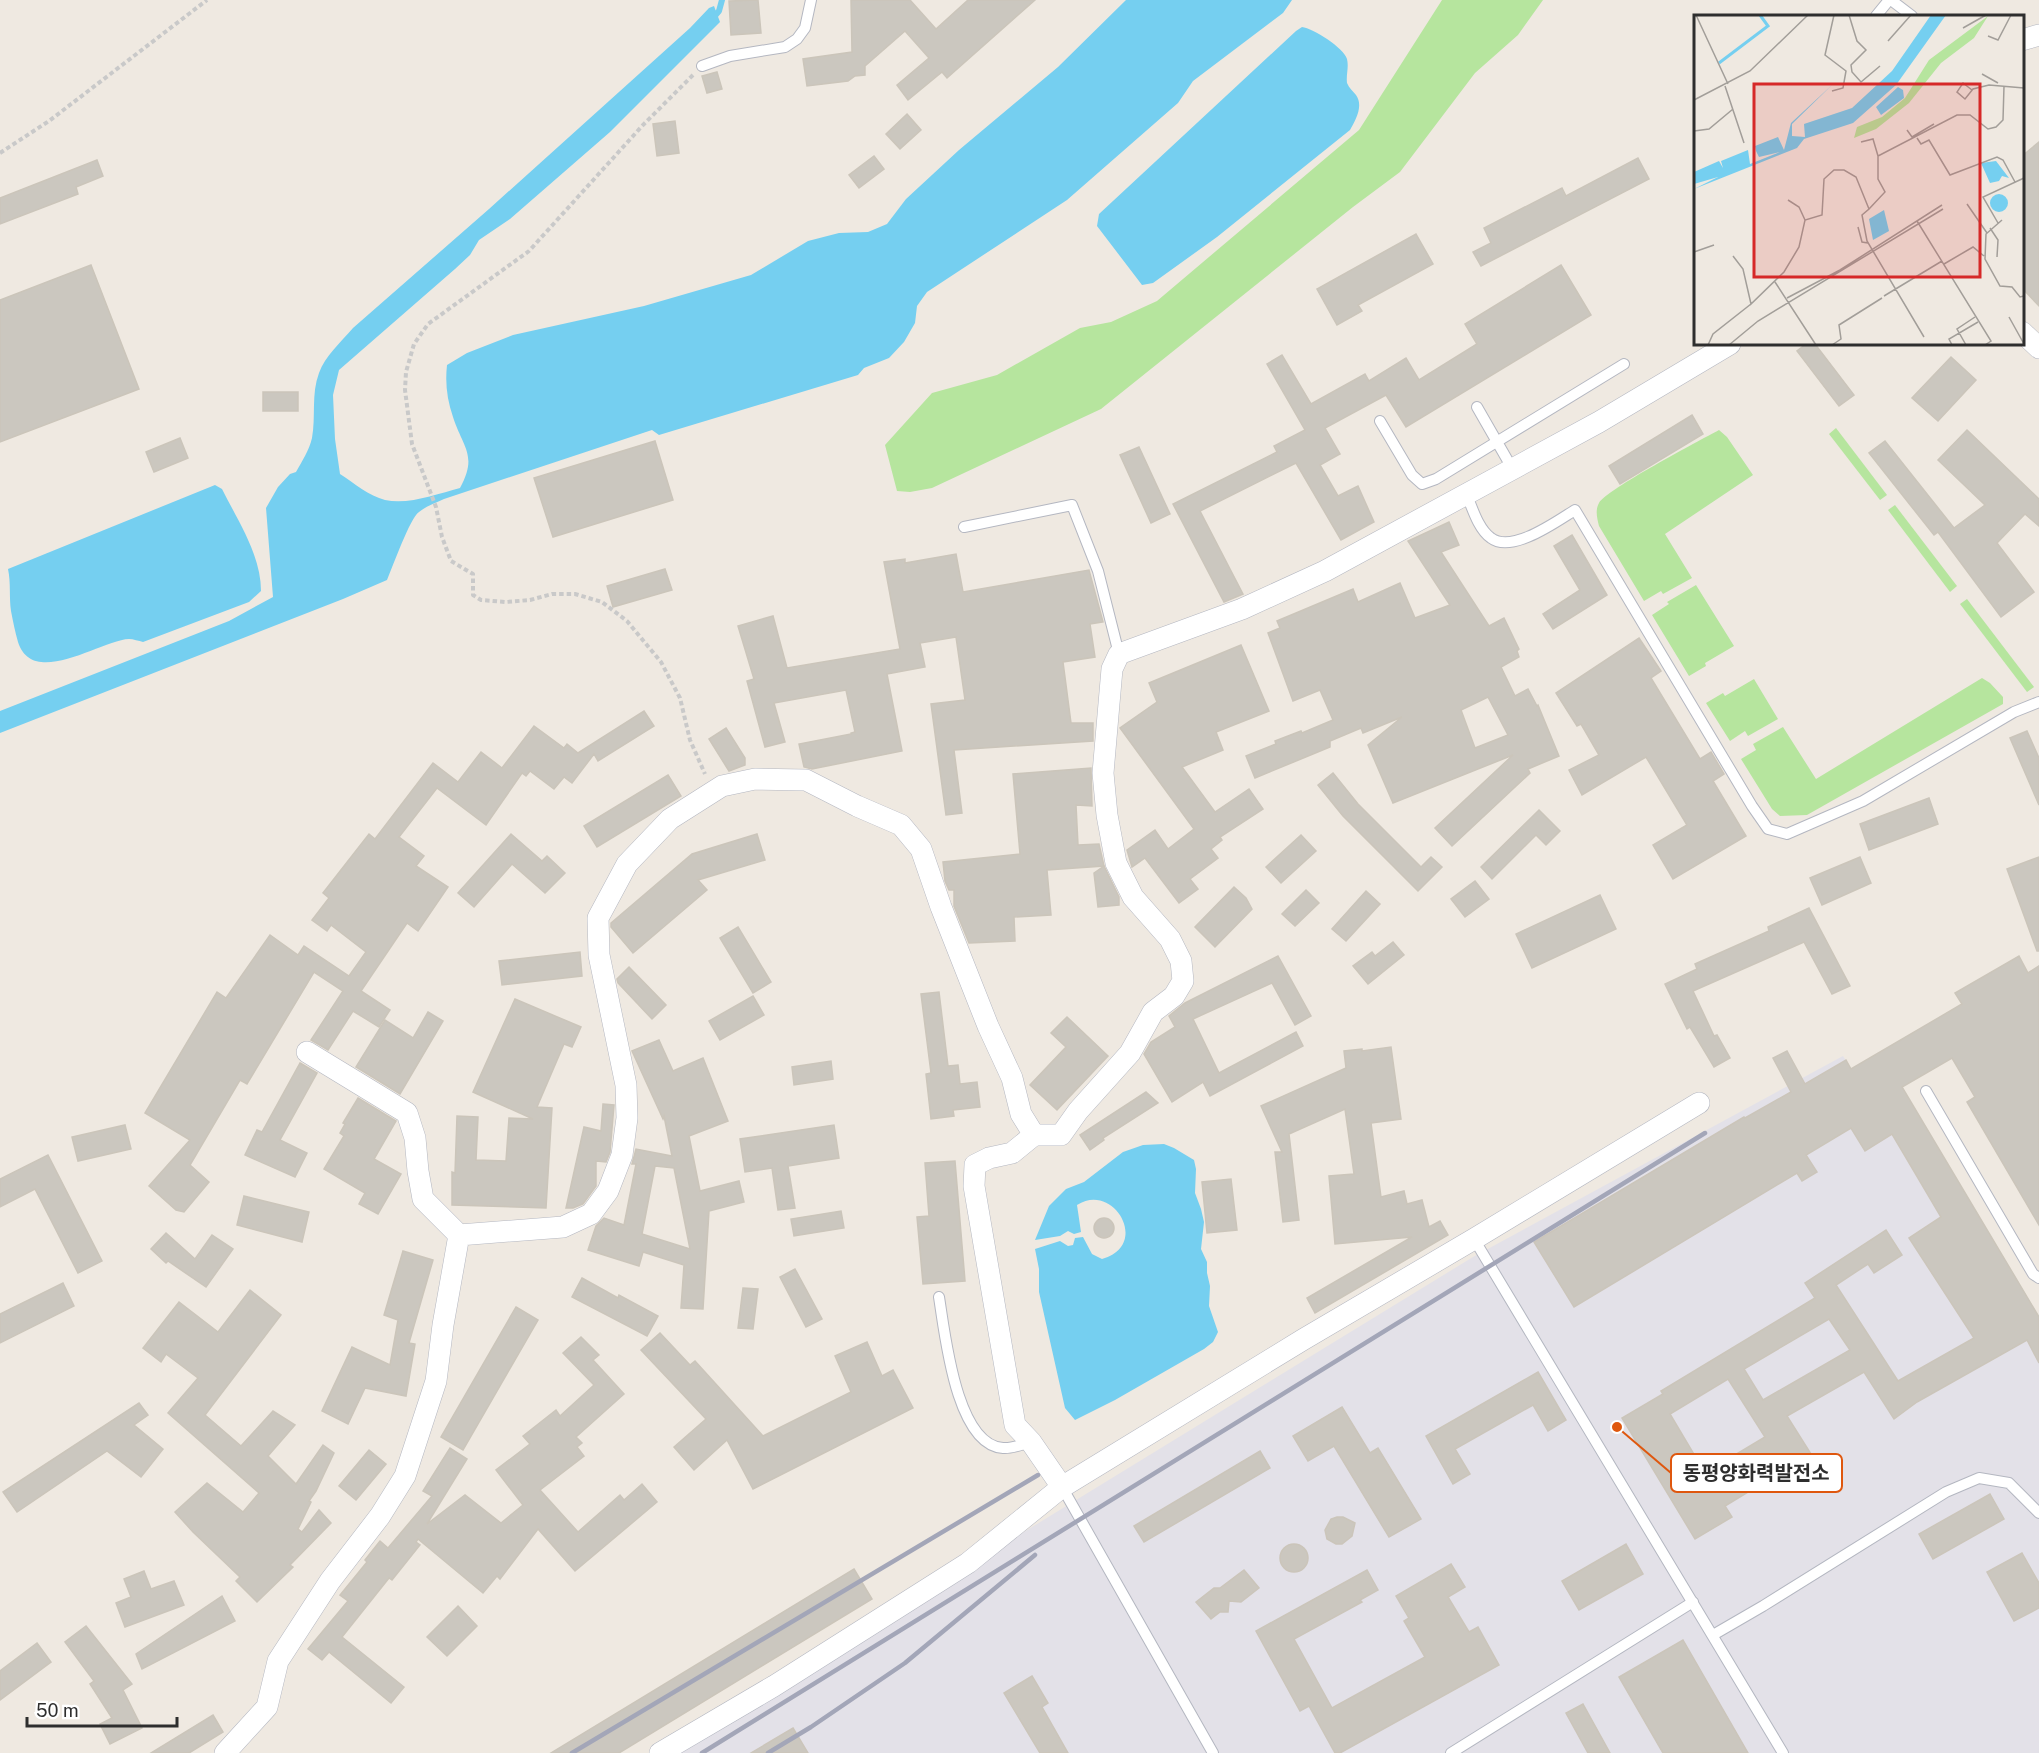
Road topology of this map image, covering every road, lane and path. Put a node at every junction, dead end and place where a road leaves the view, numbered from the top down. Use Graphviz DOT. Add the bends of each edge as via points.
graph roads {
  1 [pos="207,0"];
  2 [pos="811,0"];
  3 [pos="1890,0"];
  4 [pos="1877,15"];
  5 [pos="1911,15"];
  6 [pos="2039,35"];
  7 [pos="2024,39"];
  8 [pos="702,66"];
  9 [pos="0,153"];
  10 [pos="2024,334"];
  11 [pos="1728,345"];
  12 [pos="2039,348"];
  13 [pos="1624,364"];
  14 [pos="1477,407"];
  15 [pos="1380,421"];
  16 [pos="1498,441"];
  17 [pos="1512,468"];
  18 [pos="1466,493"];
  19 [pos="964,527"];
  20 [pos="1119,654"];
  21 [pos="2039,702"];
  22 [pos="712,792"];
  23 [pos="307,1052"];
  24 [pos="1926,1091"];
  25 [pos="1699,1103"];
  26 [pos="1034,1135"];
  27 [pos="459,1235"];
  28 [pos="1474,1239"];
  29 [pos="2039,1278"];
  30 [pos="939,1298"];
  31 [pos="1031,1442"];
  32 [pos="1062,1487"];
  33 [pos="2039,1513"];
  34 [pos="1693,1602"];
  35 [pos="1713,1635"];
  36 [pos="225,1753"];
  37 [pos="660,1753"];
  38 [pos="1213,1753"];
  39 [pos="1452,1753"];
  40 [pos="1783,1753"];
  1 -- 9 [label="path" via="49,121"];
  2 -- 8 [label="lane" via="805,28 785,47 730,56"];
  3 -- 4 [label="lane"];
  3 -- 5 [label="lane"];
  6 -- 7 [label="street"];
  8 -- 22 [label="path" via="529,251 428,324 414,344 405,390 412,444 436,507 442,537 451,561 473,574 473,595 481,600 506,602 575,594 602,602 627,621 661,662 680,698 690,740"];
  10 -- 12 [label="street"];
  11 -- 17 [label="street" via="1599,422"];
  13 -- 16 [label="lane"];
  14 -- 16 [label="lane"];
  15 -- 16 [label="lane" via="1412,475 1422,484"];
  16 -- 17 [label="lane"];
  17 -- 18 [label="street"];
  18 -- 20 [label="street" via="1314,576 1242,609"];
  18 -- 21 [label="lane" via="1483,529 1492,539 1506,543 1534,535 1575,510 1768,829 1787,834 1863,801 2014,712"];
  19 -- 20 [label="lane" via="1072,506 1098,571"];
  20 -- 26 [label="street" via="1112,669 1103,773 1114,854 1132,897 1170,939 1181,961 1184,981 1174,996 1153,1012 1130,1053 1061,1135"];
  22 -- 26 [label="street" via="756,779 806,780 901,825 921,849 1012,1078 1021,1114"];
  22 -- 27 [label="street" via="670,819 627,864 598,918 599,955 626,1085 622,1155 608,1191 591,1214 563,1227"];
  23 -- 27 [label="street" via="407,1113 415,1138 423,1199"];
  24 -- 29 [label="lane" via="2032,1274"];
  25 -- 28 [label="street"];
  26 -- 31 [label="street" via="1012,1153 975,1165 974,1186 1015,1425"];
  27 -- 36 [label="street" via="436,1381 405,1476 278,1661 267,1707"];
  28 -- 32 [label="street"];
  28 -- 34 [label="lane"];
  30 -- 31 [label="lane" via="952,1370 975,1432 986,1443 1004,1449"];
  31 -- 32 [label="street"];
  32 -- 37 [label="street" via="968,1563"];
  32 -- 38 [label="lane"];
  33 -- 35 [label="lane" via="2009,1483 1979,1478 1946,1492"];
  34 -- 35 [label="lane"];
  34 -- 39 [label="lane"];
  35 -- 40 [label="lane"];
}
